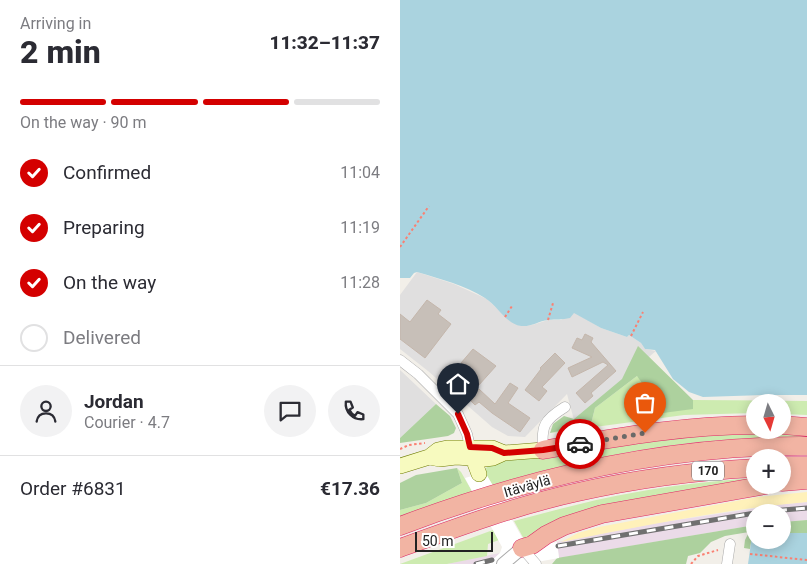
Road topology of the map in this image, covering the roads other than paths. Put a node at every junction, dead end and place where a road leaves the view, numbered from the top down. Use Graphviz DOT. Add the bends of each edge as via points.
graph roads {
  1 [pos="400,360"];
  2 [pos="565,407"];
  3 [pos="746,425"];
  4 [pos="791,425"];
  5 [pos="807,426"];
  6 [pos="807,446"];
  7 [pos="543,450"];
  8 [pos="471,453"];
  9 [pos="400,466"];
  10 [pos="791,466"];
  11 [pos="807,466"];
  12 [pos="746,469"];
  13 [pos="479,474"];
  14 [pos="807,480"];
  15 [pos="791,481"];
  16 [pos="746,489"];
  17 [pos="400,526"];
  18 [pos="520,546"];
  19 [pos="726,547"];
  20 [pos="400,548"];
  21 [pos="503,564"];
  22 [pos="536,564"];
  23 [pos="727,564"];
  1 -- 8 [label="street" via="458,414"];
  2 -- 7 [label="street" via="545,423"];
  3 -- 7 [label="highway" via="668,430"];
  4 -- 5 [label="highway"];
  6 -- 17 [label="highway, Itäväylä / 170" via="704,451 619,464 523,486"];
  7 -- 8 [label="main road" via="504,453 493,458"];
  8 -- 9 [label="main road" via="440,459 428,450"];
  8 -- 13 [label="main road"];
  10 -- 11 [label="highway"];
  12 -- 20 [label="highway, Itäväylä / 170" via="673,475 578,492"];
  14 -- 15 [label="highway"];
  16 -- 18 [label="highway" via="588,518 564,526 532,545"];
  18 -- 21 [label="street"];
  18 -- 22 [label="street"];
  19 -- 23 [label="street"];
}
